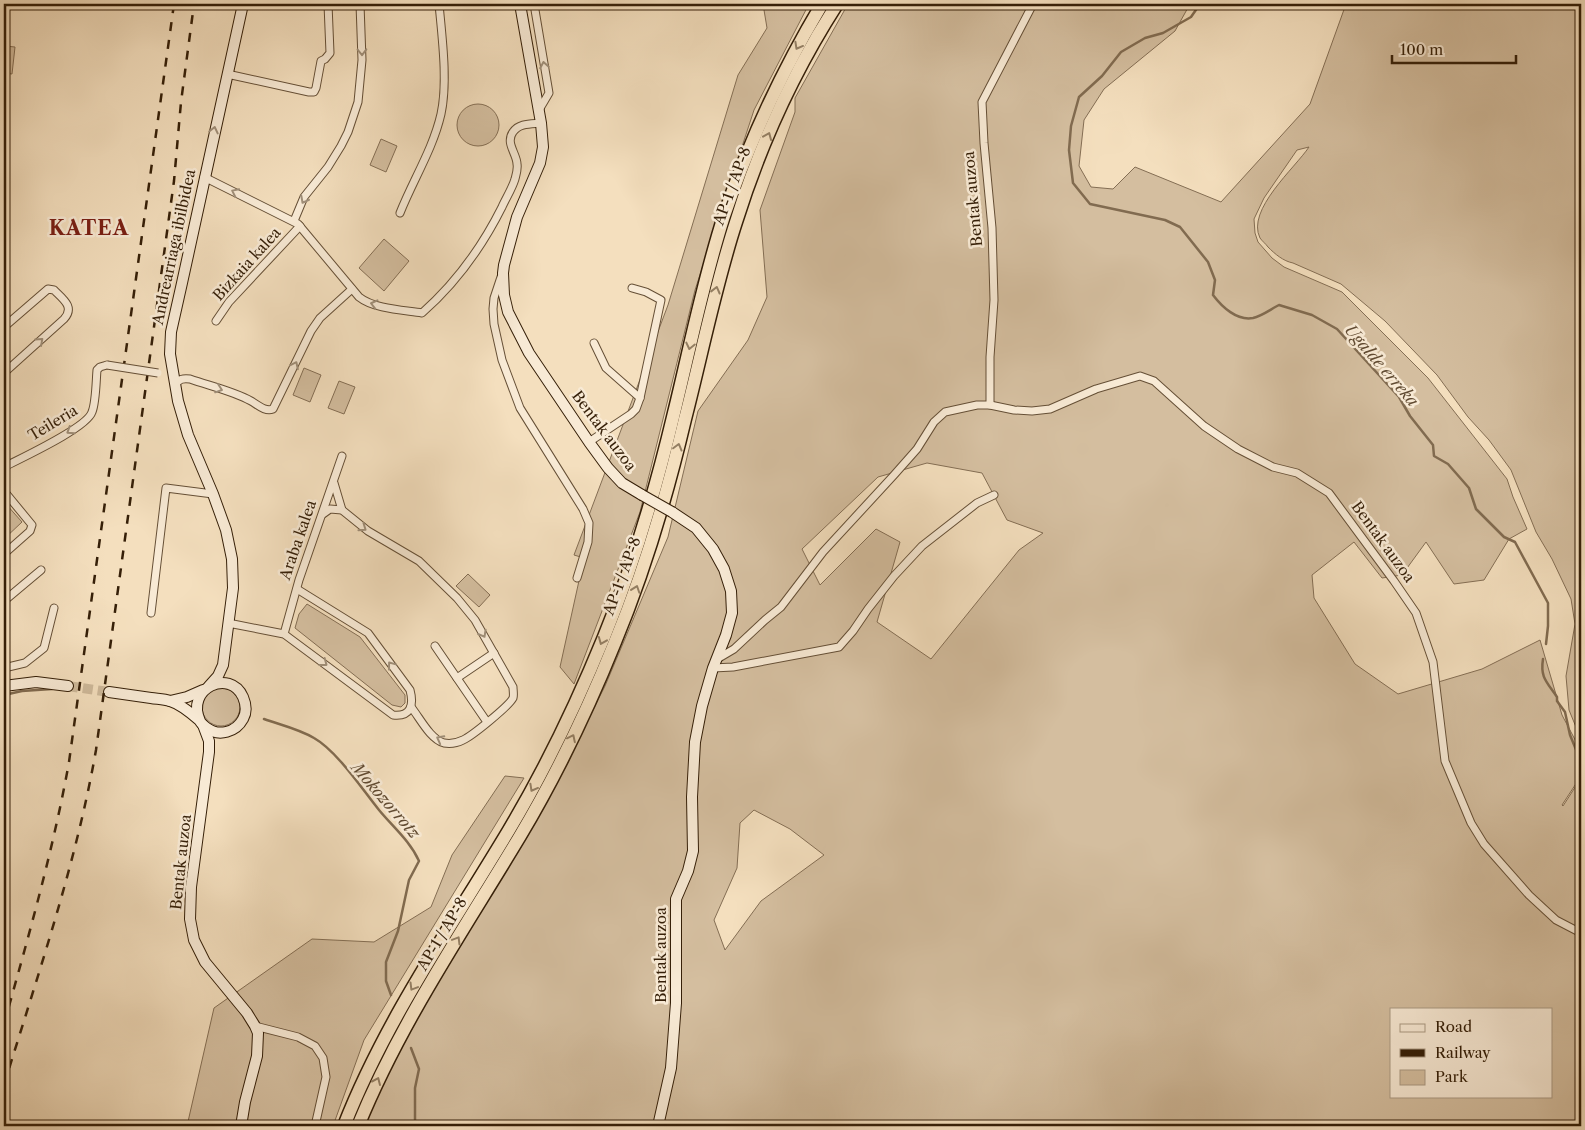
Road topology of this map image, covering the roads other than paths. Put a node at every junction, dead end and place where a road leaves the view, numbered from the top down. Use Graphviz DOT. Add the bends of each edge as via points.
graph roads {
  1 [pos="243,4"];
  2 [pos="328,4"];
  3 [pos="360,4"];
  4 [pos="440,4"];
  5 [pos="520,4"];
  6 [pos="534,4"];
  7 [pos="822,4"];
  8 [pos="837,4"];
  9 [pos="1033,4"];
  10 [pos="227,74"];
  11 [pos="539,110"];
  12 [pos="541,123"];
  13 [pos="204,177"];
  14 [pos="400,213"];
  15 [pos="297,224"];
  16 [pos="502,274"];
  17 [pos="632,288"];
  18 [pos="352,289"];
  19 [pos="216,321"];
  20 [pos="4,327"];
  21 [pos="594,343"];
  22 [pos="172,368"];
  23 [pos="4,373"];
  24 [pos="175,385"];
  25 [pos="640,398"];
  26 [pos="990,405"];
  27 [pos="589,442"];
  28 [pos="342,456"];
  29 [pos="4,467"];
  30 [pos="334,483"];
  31 [pos="213,494"];
  32 [pos="5,495"];
  33 [pos="994,495"];
  34 [pos="342,510"];
  35 [pos="323,514"];
  36 [pos="4,554"];
  37 [pos="41,570"];
  38 [pos="577,578"];
  39 [pos="297,589"];
  40 [pos="4,601"];
  41 [pos="54,608"];
  42 [pos="151,613"];
  43 [pos="228,623"];
  44 [pos="284,634"];
  45 [pos="435,646"];
  46 [pos="494,653"];
  47 [pos="715,664"];
  48 [pos="223,665"];
  49 [pos="4,668"];
  50 [pos="457,678"];
  51 [pos="4,686"];
  52 [pos="68,686"];
  53 [pos="206,688"];
  54 [pos="236,688"];
  55 [pos="109,692"];
  56 [pos="170,701"];
  57 [pos="411,707"];
  58 [pos="487,722"];
  59 [pos="201,723"];
  60 [pos="227,732"];
  61 [pos="208,758"];
  62 [pos="1581,933"];
  63 [pos="256,1026"];
  64 [pos="241,1126"];
  65 [pos="315,1126"];
  66 [pos="344,1126"];
  67 [pos="358,1126"];
  68 [pos="658,1126"];
  1 -- 10 [label="street, Andrearriaga ibilbidea"];
  2 -- 10 [label="street" via="330,53 321,61 314,92"];
  3 -- 15 [label="street, Bizkaia kalea, one-way" via="362,60 357,106 341,146 304,197"];
  4 -- 14 [label="street" via="444,93 440,115"];
  5 -- 11 [label="street"];
  11 -- 6 [label="street, one-way" via="549,93"];
  7 -- 66 [label="highway, AP-1 / AP-8, one-way" via="774,91 735,185 705,283 648,513 621,594 589,674 511,827 397,1015"];
  67 -- 8 [label="highway, AP-1 / AP-8, one-way" via="394,1047 542,796 600,679 660,516 717,286 747,190 786,97"];
  9 -- 26 [label="street, Bentak auzoa" via="982,102 994,300"];
  13 -- 10 [label="street, Andrearriaga ibilbidea, one-way"];
  11 -- 12 [label="street"];
  12 -- 16 [label="street, Bentak auzoa" via="543,147 540,163 517,217"];
  12 -- 18 [label="street, one-way" via="524,125 513,132 510,141 518,165 514,182 491,228 455,280 422,313 365,302"];
  15 -- 13 [label="street, one-way"];
  13 -- 22 [label="street, Andrearriaga ibilbidea" via="172,332"];
  15 -- 18 [label="street"];
  15 -- 19 [label="street, Bizkaia kalea"];
  16 -- 27 [label="street, Bentak auzoa" via="508,312 529,353"];
  16 -- 38 [label="street, Bentak auzoa" via="493,309 502,360 520,408 584,509 589,523 588,542"];
  17 -- 25 [label="street" via="661,300"];
  24 -- 18 [label="street, one-way" via="184,378 190,379 270,410 311,331 320,318"];
  23 -- 20 [label="street, one-way" via="69,314 69,308 54,290 48,289"];
  21 -- 25 [label="street" via="606,368"];
  22 -- 24 [label="street, Andrearriaga ibilbidea"];
  22 -- 29 [label="street, Teileria, one-way, bridge" via="158,373 107,365 100,367 88,419"];
  24 -- 31 [label="street, Andrearriaga ibilbidea" via="188,435"];
  25 -- 27 [label="street" via="631,414"];
  26 -- 47 [label="street, Bentak auzoa" via="963,407 939,416 917,448 823,552 781,607"];
  26 -- 62 [label="street, Bentak auzoa" via="1014,410 1050,409 1096,389 1140,376 1154,381 1204,426 1238,449 1272,467 1297,473 1329,493 1416,613 1433,662 1445,761 1471,824 1484,844 1529,895 1556,920"];
  27 -- 47 [label="street, Bentak auzoa, bridge" via="622,483 696,528 724,568 731,591 732,612"];
  28 -- 30 [label="street, Araba kalea"];
  30 -- 34 [label="street"];
  30 -- 35 [label="street, Araba kalea"];
  31 -- 42 [label="street" via="166,488"];
  31 -- 43 [label="street, Andrearriaga ibilbidea" via="232,559"];
  32 -- 36 [label="street" via="32,525 30,532"];
  33 -- 47 [label="street" via="977,503 922,546 894,576 839,647 733,667"];
  34 -- 35 [label="street" via="330,509"];
  34 -- 46 [label="street, one-way" via="368,531 419,561 472,614"];
  35 -- 39 [label="street, Araba kalea"];
  37 -- 40 [label="street"];
  39 -- 44 [label="street, Araba kalea"];
  57 -- 39 [label="street, one-way" via="410,690 368,633"];
  41 -- 49 [label="street" via="44,648 25,663"];
  43 -- 44 [label="street"];
  43 -- 48 [label="street, Andrearriaga ibilbidea"];
  44 -- 57 [label="street, one-way" via="393,715 401,716"];
  45 -- 50 [label="street"];
  46 -- 50 [label="street"];
  46 -- 58 [label="street" via="513,693 508,705"];
  47 -- 68 [label="street, Bentak auzoa" via="695,742 693,851 676,899 676,1003 671,1068"];
  48 -- 53 [label="street, Andrearriaga ibilbidea" via="218,676"];
  48 -- 54 [label="street"];
  50 -- 58 [label="street"];
  51 -- 52 [label="street" via="36,682"];
  53 -- 54 [label="street" via="223,683"];
  53 -- 56 [label="street"];
  53 -- 59 [label="street" via="197,701 197,715"];
  54 -- 60 [label="street" via="244,699 246,712 239,725"];
  55 -- 56 [label="street"];
  56 -- 59 [label="street"];
  58 -- 57 [label="street, one-way" via="462,741 444,743 435,738"];
  59 -- 60 [label="street" via="212,731"];
  59 -- 61 [label="street" via="209,741"];
  60 -- 61 [label="street"];
  61 -- 63 [label="street, Bentak auzoa" via="191,887 192,930 205,962"];
  63 -- 64 [label="street" via="258,1049"];
  63 -- 65 [label="street" via="298,1037 315,1046 323,1058 326,1077"];
}
